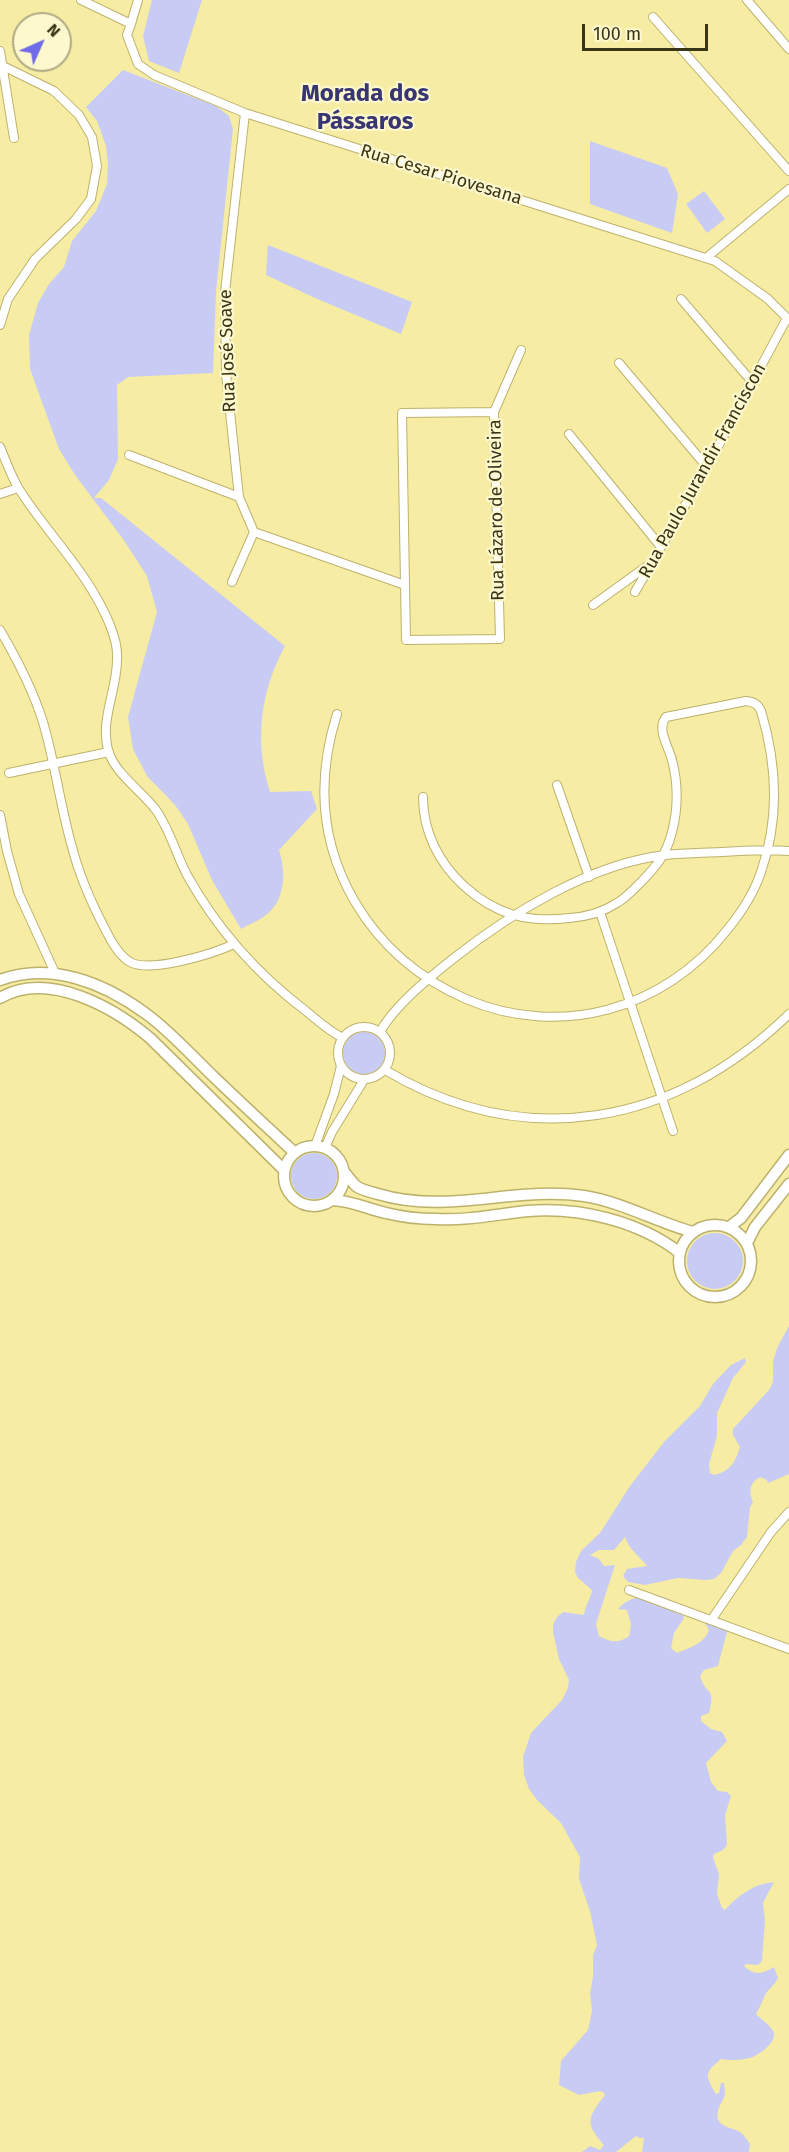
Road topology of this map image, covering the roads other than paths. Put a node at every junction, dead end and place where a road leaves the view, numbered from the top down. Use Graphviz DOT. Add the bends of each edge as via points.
graph roads {
  1 [pos="81,0"];
  2 [pos="138,0"];
  3 [pos="747,0"];
  4 [pos="653,17"];
  5 [pos="131,24"];
  6 [pos="789,49"];
  7 [pos="0,51"];
  8 [pos="3,66"];
  9 [pos="245,113"];
  10 [pos="14,138"];
  11 [pos="789,171"];
  12 [pos="789,189"];
  13 [pos="706,258"];
  14 [pos="681,299"];
  15 [pos="788,319"];
  16 [pos="0,325"];
  17 [pos="521,350"];
  18 [pos="619,363"];
  19 [pos="753,383"];
  20 [pos="494,412"];
  21 [pos="569,434"];
  22 [pos="0,447"];
  23 [pos="129,455"];
  24 [pos="706,467"];
  25 [pos="18,488"];
  26 [pos="0,494"];
  27 [pos="239,497"];
  28 [pos="254,532"];
  29 [pos="661,547"];
  30 [pos="651,564"];
  31 [pos="232,582"];
  32 [pos="405,585"];
  33 [pos="635,592"];
  34 [pos="593,605"];
  35 [pos="0,630"];
  36 [pos="337,714"];
  37 [pos="109,752"];
  38 [pos="54,764"];
  39 [pos="9,773"];
  40 [pos="557,785"];
  41 [pos="423,797"];
  42 [pos="0,815"];
  43 [pos="768,850"];
  44 [pos="789,851"];
  45 [pos="664,855"];
  46 [pos="589,877"];
  47 [pos="600,912"];
  48 [pos="513,916"];
  49 [pos="234,944"];
  50 [pos="55,973"];
  51 [pos="427,978"];
  52 [pos="0,980"];
  53 [pos="0,998"];
  54 [pos="630,1003"];
  55 [pos="789,1014"];
  56 [pos="380,1032"];
  57 [pos="343,1038"];
  58 [pos="341,1066"];
  59 [pos="385,1070"];
  60 [pos="364,1080"];
  61 [pos="662,1098"];
  62 [pos="673,1131"];
  63 [pos="320,1147"];
  64 [pos="295,1153"];
  65 [pos="789,1155"];
  66 [pos="284,1170"];
  67 [pos="344,1172"];
  68 [pos="789,1184"];
  69 [pos="333,1200"];
  70 [pos="729,1227"];
  71 [pos="693,1232"];
  72 [pos="747,1243"];
  73 [pos="680,1253"];
  74 [pos="789,1512"];
  75 [pos="629,1590"];
  76 [pos="712,1619"];
  77 [pos="789,1649"];
  1 -- 5 [label="street"];
  2 -- 5 [label="street"];
  3 -- 6 [label="street"];
  4 -- 11 [label="street"];
  5 -- 9 [label="street, Rua Cesar Piovesana" via="127,35 138,64 154,75"];
  7 -- 8 [label="street"];
  8 -- 10 [label="street"];
  8 -- 16 [label="street" via="54,91 79,115 92,137 97,166 91,199 35,259 8,299"];
  9 -- 13 [label="street, Rua Cesar Piovesana"];
  9 -- 27 [label="street, Rua José Soave" via="225,292 226,374"];
  12 -- 13 [label="street"];
  13 -- 15 [label="street, Rua Cesar Piovesana" via="740,278"];
  14 -- 19 [label="street"];
  15 -- 19 [label="street, Rua Paulo Jurandir Franciscon"];
  17 -- 20 [label="street, Rua Lázaro de Oliveira"];
  18 -- 24 [label="street"];
  19 -- 24 [label="street, Rua Paulo Jurandir Franciscon"];
  20 -- 32 [label="street" via="402,413"];
  20 -- 32 [label="street, Rua Lázaro de Oliveira" via="500,639 406,640"];
  21 -- 29 [label="street"];
  22 -- 25 [label="street"];
  23 -- 27 [label="street"];
  24 -- 29 [label="street, Rua Paulo Jurandir Franciscon"];
  25 -- 26 [label="street"];
  25 -- 37 [label="street" via="95,594 116,640 115,680 106,723"];
  27 -- 28 [label="street, Rua José Soave"];
  28 -- 31 [label="street"];
  28 -- 32 [label="street"];
  29 -- 30 [label="street, Rua Paulo Jurandir Franciscon"];
  30 -- 33 [label="street, Rua Paulo Jurandir Franciscon"];
  30 -- 34 [label="street"];
  35 -- 38 [label="street" via="32,694"];
  36 -- 51 [label="street" via="324,773 324,803 336,861 348,889 381,938"];
  37 -- 38 [label="street"];
  37 -- 49 [label="street" via="164,822 196,891"];
  38 -- 39 [label="street"];
  38 -- 49 [label="street" via="76,858 94,907 126,959 144,966 162,964"];
  40 -- 46 [label="street"];
  41 -- 48 [label="street" via="423,814 434,846 453,875 480,898"];
  42 -- 50 [label="street" via="19,894"];
  43 -- 44 [label="street"];
  43 -- 45 [label="street"];
  43 -- 45 [label="street" via="774,815 773,764 759,705 746,701 672,715 663,721 676,781 672,832"];
  43 -- 54 [label="street" via="750,895 719,940 679,976"];
  45 -- 46 [label="street"];
  45 -- 47 [label="street" via="635,888"];
  46 -- 48 [label="street"];
  47 -- 48 [label="street" via="551,921"];
  47 -- 54 [label="street"];
  48 -- 51 [label="street"];
  49 -- 57 [label="street" via="293,1001"];
  50 -- 52 [label="main road" via="27,972"];
  50 -- 64 [label="main road" via="90,983 146,1013"];
  51 -- 54 [label="street" via="482,1006 518,1014 574,1016"];
  51 -- 56 [label="street"];
  53 -- 66 [label="main road" via="20,990 53,990 94,1001 129,1020"];
  54 -- 61 [label="street"];
  55 -- 61 [label="street" via="738,1058"];
  56 -- 57 [label="street" via="369,1027 357,1028"];
  56 -- 59 [label="street" via="391,1053"];
  57 -- 58 [label="street" via="338,1049"];
  58 -- 60 [label="street" via="348,1074"];
  58 -- 63 [label="street"];
  59 -- 60 [label="street"];
  59 -- 61 [label="street" via="445,1100 513,1116 575,1118"];
  60 -- 63 [label="street"];
  61 -- 62 [label="street"];
  63 -- 64 [label="main road"];
  63 -- 67 [label="main road" via="334,1154"];
  64 -- 66 [label="main road"];
  65 -- 70 [label="main road" via="741,1218"];
  66 -- 69 [label="main road" via="284,1181 294,1199 313,1207"];
  67 -- 69 [label="main road" via="344,1183"];
  67 -- 71 [label="main road" via="358,1187 390,1197 438,1203 530,1194 583,1196"];
  68 -- 72 [label="main road"];
  69 -- 73 [label="main road" via="387,1214 437,1220 531,1211 581,1213 627,1224 664,1240"];
  70 -- 71 [label="main road" via="716,1224"];
  70 -- 72 [label="main road"];
  71 -- 73 [label="main road"];
  72 -- 73 [label="main road" via="751,1268 746,1280 738,1289 721,1296 691,1288 679,1266"];
  74 -- 76 [label="street"];
  75 -- 76 [label="street"];
  76 -- 77 [label="street"];
}
